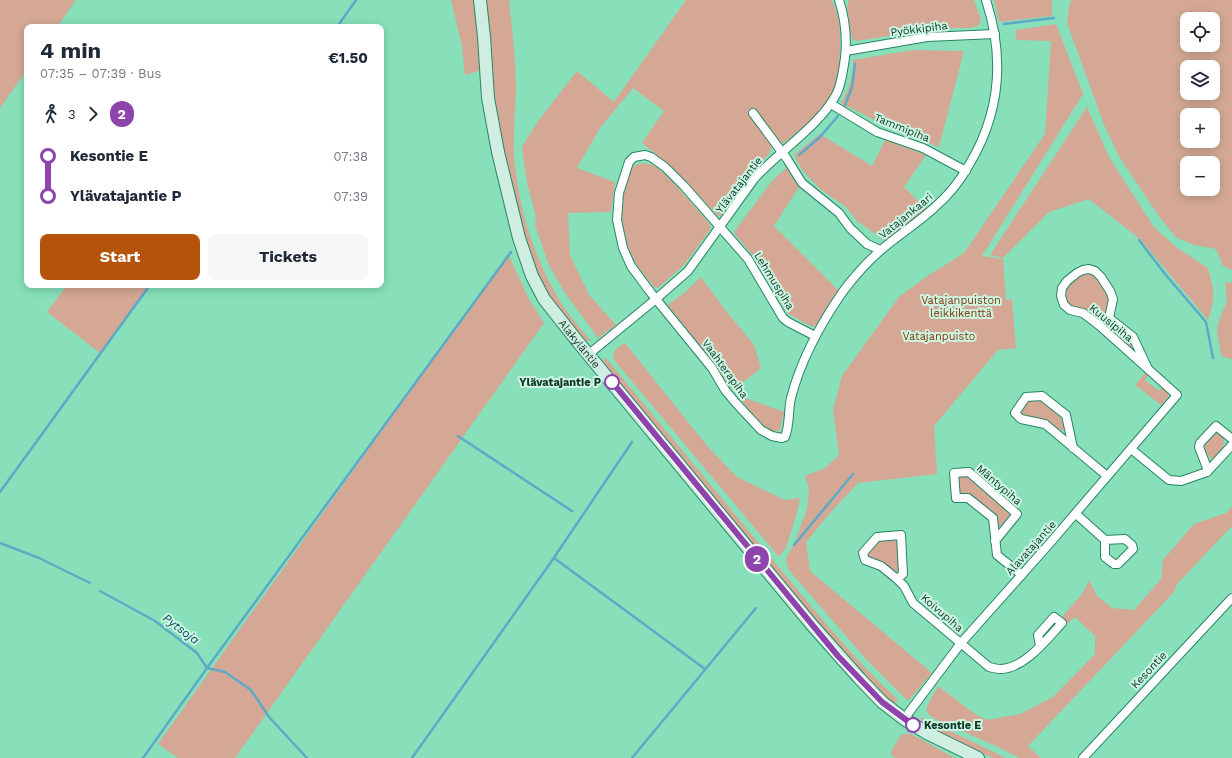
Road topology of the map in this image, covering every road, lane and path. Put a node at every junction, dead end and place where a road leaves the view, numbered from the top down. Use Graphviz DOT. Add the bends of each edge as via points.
graph roads {
  1 [pos="480,0"];
  2 [pos="840,0"];
  3 [pos="986,0"];
  4 [pos="995,34"];
  5 [pos="846,51"];
  6 [pos="831,104"];
  7 [pos="753,113"];
  8 [pos="782,152"];
  9 [pos="966,171"];
  10 [pos="720,228"];
  11 [pos="880,250"];
  12 [pos="656,299"];
  13 [pos="1109,318"];
  14 [pos="1100,326"];
  15 [pos="815,336"];
  16 [pos="589,354"];
  17 [pos="1148,369"];
  18 [pos="1177,394"];
  19 [pos="785,437"];
  20 [pos="1232,439"];
  21 [pos="1232,445"];
  22 [pos="1073,448"];
  23 [pos="1131,449"];
  24 [pos="1207,472"];
  25 [pos="1107,476"];
  26 [pos="1076,514"];
  27 [pos="1105,540"];
  28 [pos="995,541"];
  29 [pos="1022,575"];
  30 [pos="897,579"];
  31 [pos="1232,598"];
  32 [pos="961,643"];
  33 [pos="1040,646"];
  34 [pos="904,720"];
  35 [pos="978,758"];
  36 [pos="1083,758"];
  1 -- 16 [label="street, Alakyläntie" via="491,115 519,238 532,276 544,299"];
  2 -- 5 [label="street, Ylävatajantie"];
  3 -- 4 [label="street, Vatajankaari"];
  4 -- 5 [label="street, Pyökkipiha" via="927,37"];
  4 -- 9 [label="street, Vatajankaari" via="998,65 995,100 984,137"];
  5 -- 6 [label="street, Ylävatajantie" via="841,82"];
  6 -- 8 [label="street, Ylävatajantie"];
  6 -- 9 [label="street, Tammipiha" via="877,132 923,148"];
  7 -- 8 [label="street"];
  8 -- 10 [label="street, Ylävatajantie" via="754,180"];
  8 -- 11 [label="street" via="802,183 839,213 867,244"];
  9 -- 11 [label="street, Vatajankaari" via="937,206"];
  10 -- 12 [label="street, Ylävatajantie" via="688,271"];
  10 -- 12 [label="street, Lehmuspiha" via="684,186 658,161 640,156 629,162 617,202 619,235 631,266"];
  10 -- 15 [label="street, Lehmuspiha" via="748,258 783,318"];
  11 -- 15 [label="street, Vatajankaari" via="846,288"];
  12 -- 16 [label="street, Ylävatajantie"];
  12 -- 19 [label="street, Vaahterapiha" via="712,368 725,390 761,430 772,436"];
  13 -- 14 [label="street"];
  13 -- 14 [label="street, Kuusipiha" via="1113,299 1095,271 1083,270 1067,281 1062,288 1061,296 1064,305 1070,310 1083,313"];
  13 -- 17 [label="street, Kuusipiha" via="1133,337"];
  14 -- 17 [label="street, Kuusipiha"];
  15 -- 19 [label="street, Vatajankaari" via="795,384"];
  16 -- 34 [label="street, Alakyläntie" via="812,625 874,694"];
  17 -- 18 [label="street, Kuusipiha"];
  18 -- 23 [label="street, Alavatajantie"];
  20 -- 24 [label="street" via="1216,426 1200,443"];
  21 -- 24 [label="street"];
  22 -- 22 [label="street" via="1045,424 1021,419 1015,413 1026,397 1042,396 1066,415"];
  22 -- 25 [label="street"];
  23 -- 24 [label="street" via="1169,480 1190,478"];
  23 -- 25 [label="street, Alavatajantie"];
  25 -- 26 [label="street, Alavatajantie"];
  26 -- 27 [label="street"];
  26 -- 29 [label="street, Alavatajantie"];
  28 -- 28 [label="street, Mäntypiha" via="993,518 968,498 956,498 954,473 969,472 1017,514"];
  28 -- 29 [label="street, Mäntypiha" via="997,555"];
  29 -- 32 [label="street, Alavatajantie"];
  30 -- 30 [label="street, Koivupiha" via="881,566 865,560 863,552 877,537 900,535 903,574"];
  30 -- 32 [label="street, Koivupiha" via="913,603"];
  31 -- 36 [label="street, Kesontie"];
  32 -- 33 [label="street, Koivupiha" via="989,667 1001,669 1030,657"];
  32 -- 34 [label="street, Alavatajantie"];
  34 -- 35 [label="street, Alakyläntie"];
}
